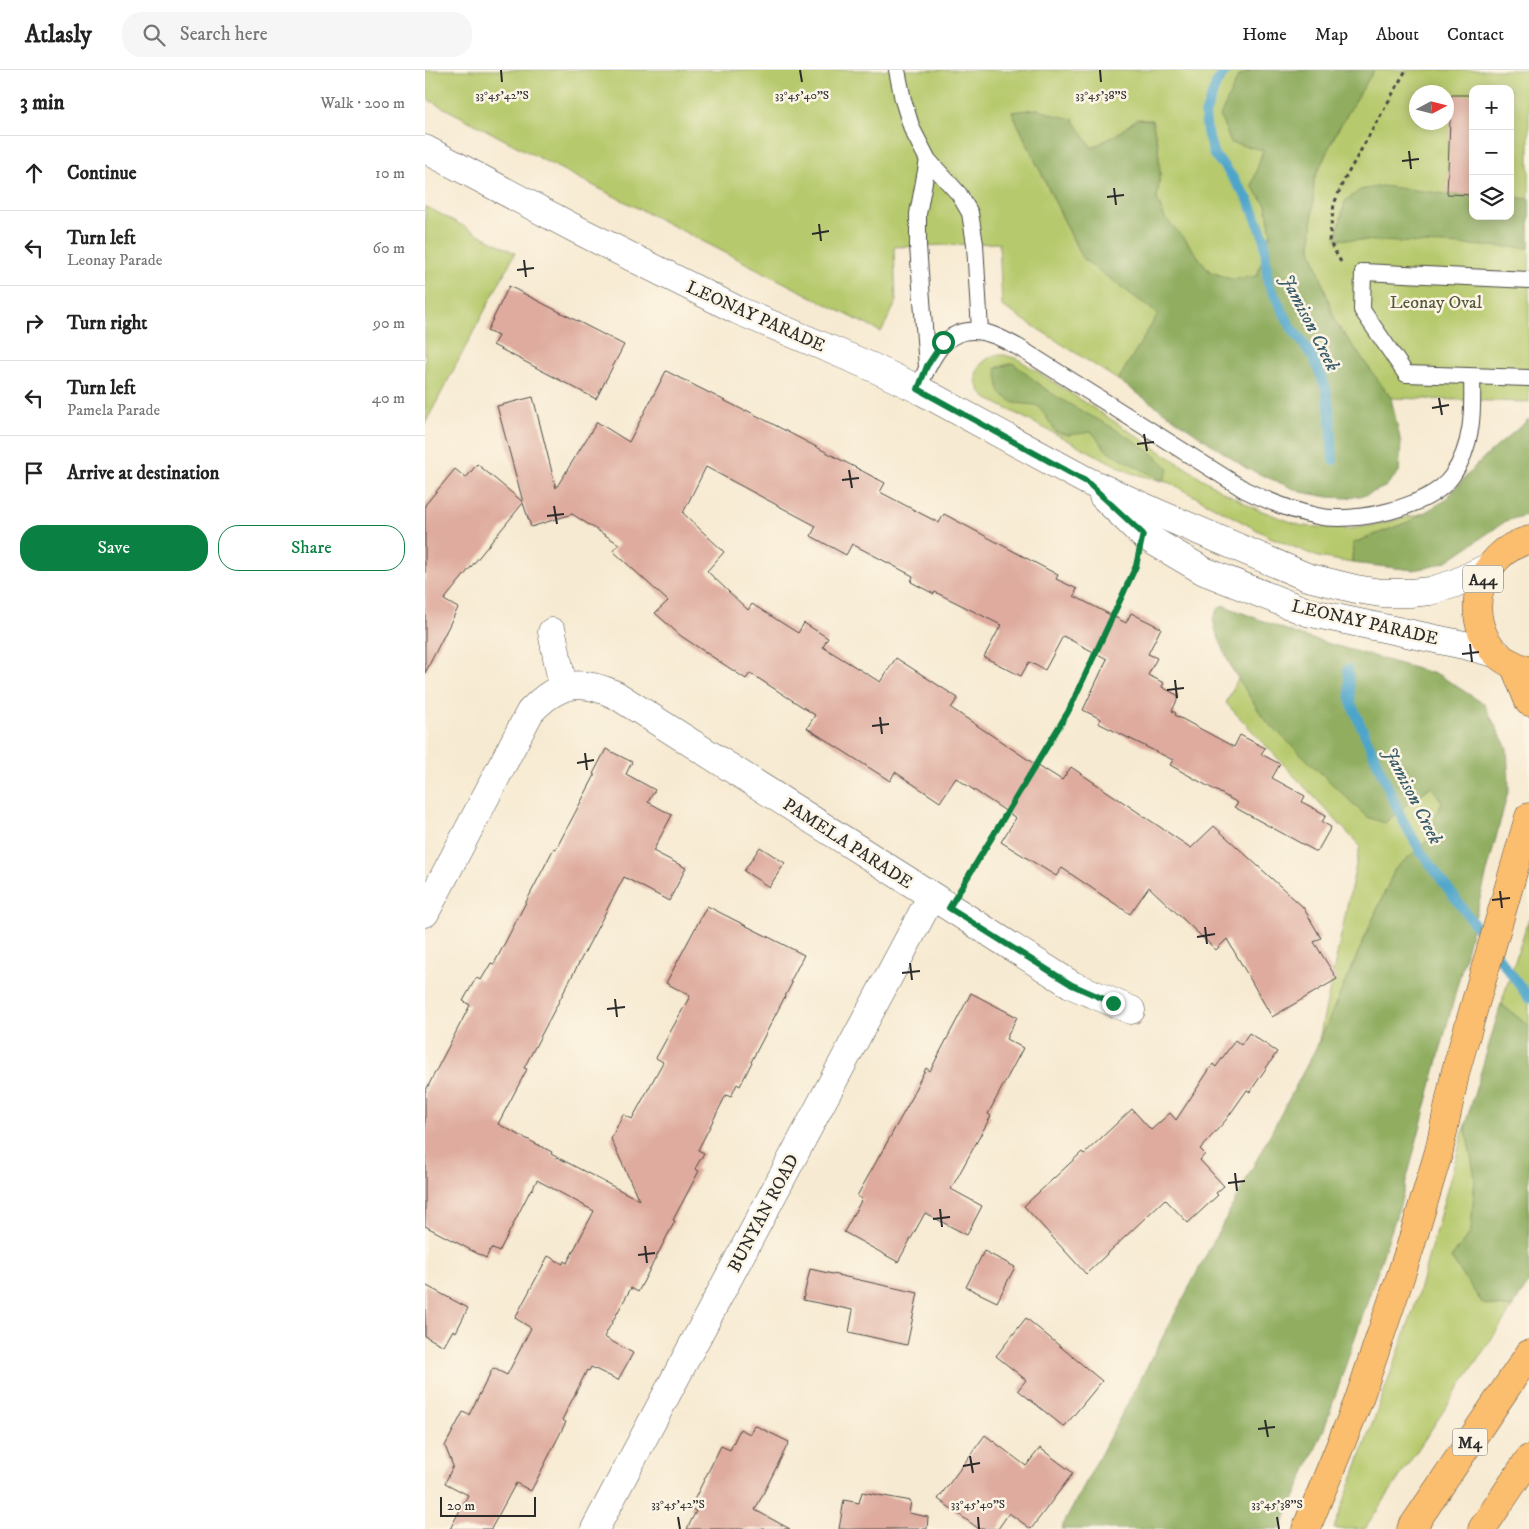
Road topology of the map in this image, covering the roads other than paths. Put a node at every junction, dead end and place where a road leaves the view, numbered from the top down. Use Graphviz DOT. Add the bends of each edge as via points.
graph roads {
  1 [pos="897,70"];
  2 [pos="425,149"];
  3 [pos="928,160"];
  4 [pos="1529,280"];
  5 [pos="980,331"];
  6 [pos="1472,377"];
  7 [pos="923,378"];
  8 [pos="1529,378"];
  9 [pos="1087,482"];
  10 [pos="1529,540"];
  11 [pos="1489,567"];
  12 [pos="552,632"];
  13 [pos="1514,664"];
  14 [pos="563,687"];
  15 [pos="1529,702"];
  16 [pos="1529,817"];
  17 [pos="941,902"];
  18 [pos="425,913"];
  19 [pos="1131,1010"];
  20 [pos="1529,1354"];
  21 [pos="1529,1459"];
  22 [pos="595,1529"];
  23 [pos="1306,1529"];
  24 [pos="1411,1529"];
  25 [pos="1483,1529"];
  1 -- 3 [label="lane" via="912,129"];
  2 -- 7 [label="street, LEONAY PARADE" via="737,310 872,368"];
  3 -- 5 [label="lane" via="959,194 970,213"];
  3 -- 7 [label="lane" via="918,214"];
  4 -- 6 [label="lane" via="1363,272 1362,310 1406,374"];
  5 -- 6 [label="lane" via="1018,347 1245,490 1279,505 1338,518 1415,503 1442,487 1461,460 1467,442 1472,420"];
  5 -- 7 [label="lane" via="953,335 943,342"];
  6 -- 8 [label="lane"];
  7 -- 9 [label="street, LEONAY PARADE"];
  9 -- 11 [label="street, LEONAY PARADE" via="1307,576 1356,589 1381,593 1430,591"];
  9 -- 13 [label="street, LEONAY PARADE" via="1143,534 1204,571 1307,612 1464,645"];
  10 -- 11 [label="highway, A44" via="1503,552"];
  11 -- 13 [label="highway, A44" via="1477,602 1479,622 1486,639"];
  12 -- 14 [label="street"];
  13 -- 15 [label="highway"];
  14 -- 17 [label="street, PAMELA PARADE" via="591,686 616,695"];
  14 -- 18 [label="street" via="550,693 531,712"];
  16 -- 23 [label="highway" via="1456,1070 1439,1151 1401,1275 1358,1402"];
  17 -- 19 [label="street, PAMELA PARADE" via="1072,985"];
  17 -- 22 [label="street, BUNYAN ROAD"];
  20 -- 24 [label="highway, M4"];
  21 -- 25 [label="highway"];
}
